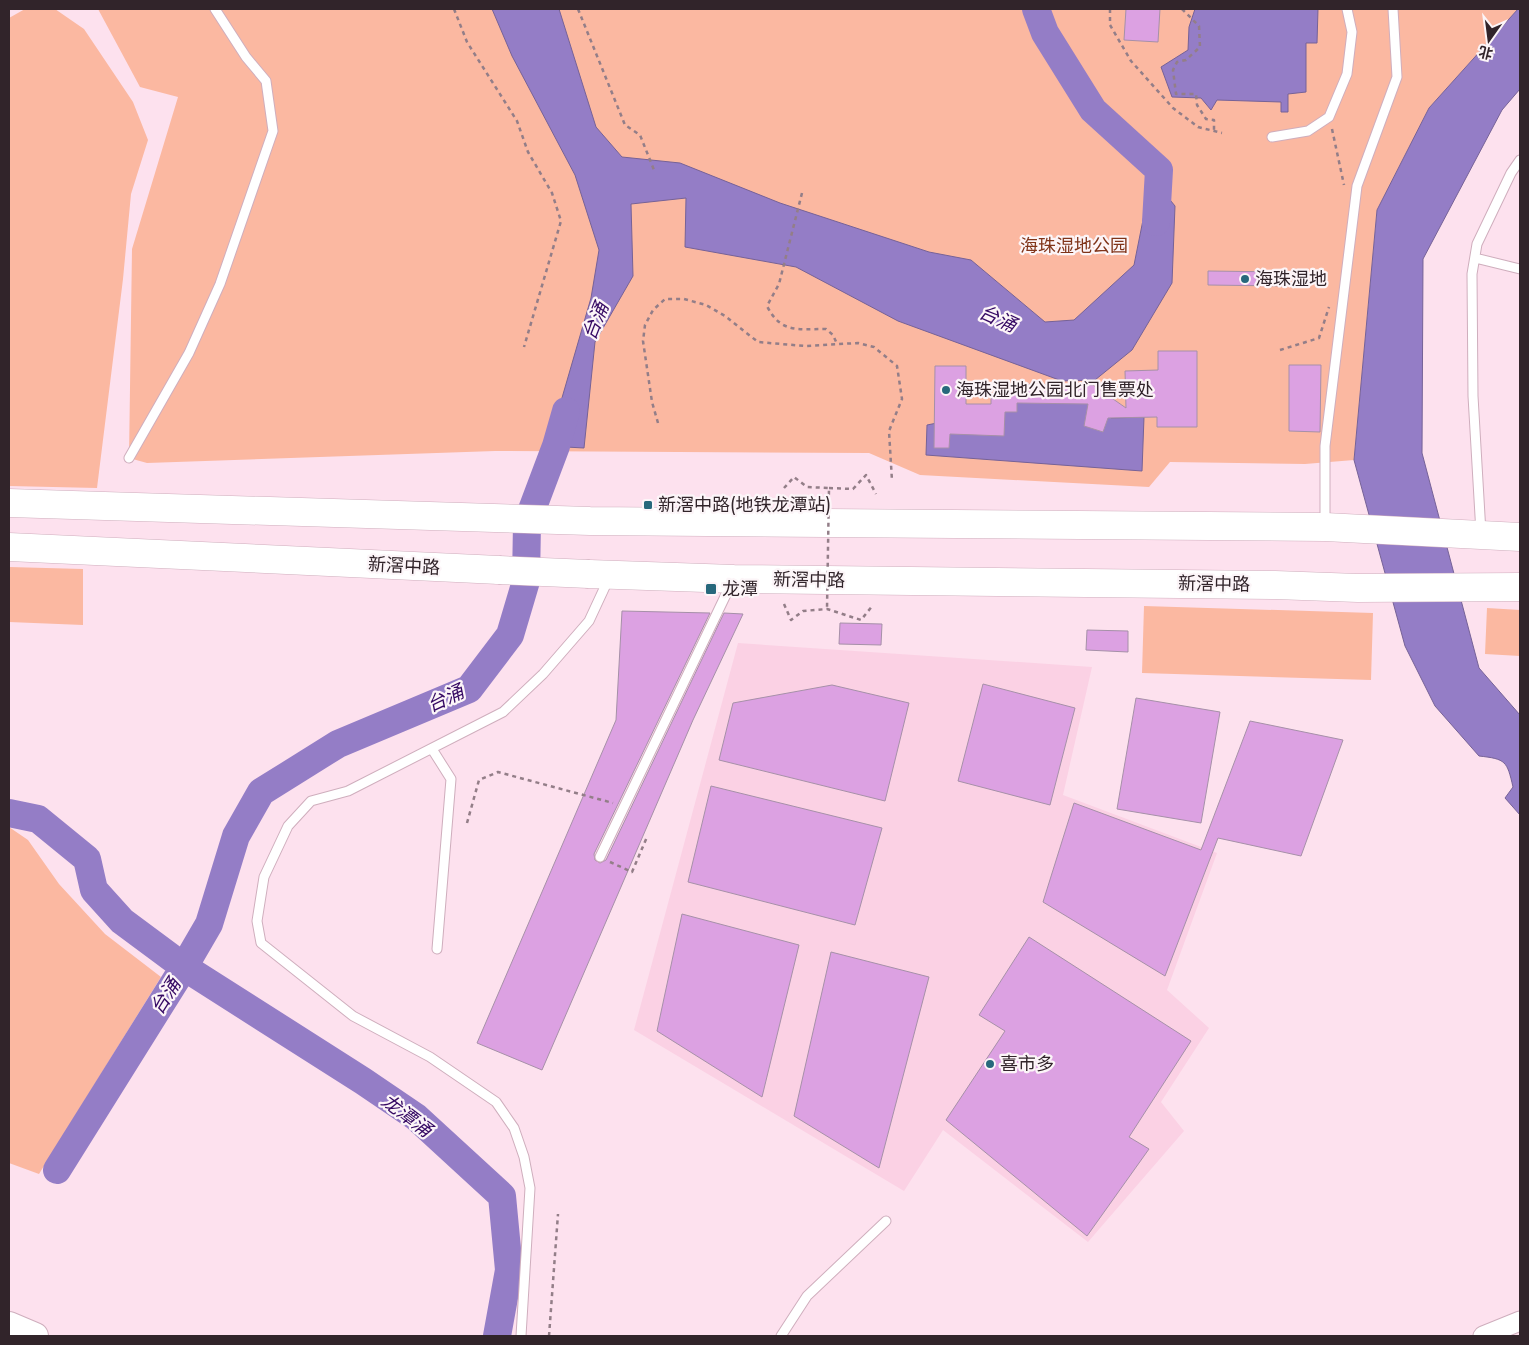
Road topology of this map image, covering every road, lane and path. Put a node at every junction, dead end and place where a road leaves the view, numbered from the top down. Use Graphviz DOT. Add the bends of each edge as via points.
graph roads {
  1 [pos="215,9"];
  2 [pos="454,9"];
  3 [pos="578,9"];
  4 [pos="1110,9"];
  5 [pos="1182,9"];
  6 [pos="1347,9"];
  7 [pos="1393,9"];
  8 [pos="1329,117"];
  9 [pos="1214,131"];
  10 [pos="1222,134"];
  11 [pos="1272,137"];
  12 [pos="1520,160"];
  13 [pos="654,170"];
  14 [pos="802,193"];
  15 [pos="1346,194"];
  16 [pos="1475,258"];
  17 [pos="1520,269"];
  18 [pos="1330,304"];
  19 [pos="837,344"];
  20 [pos="524,347"];
  21 [pos="1280,350"];
  22 [pos="658,423"];
  23 [pos="129,458"];
  24 [pos="892,481"];
  25 [pos="784,488"];
  26 [pos="829,488"];
  27 [pos="876,494"];
  28 [pos="9,503"];
  29 [pos="1325,527"];
  30 [pos="1471,536"];
  31 [pos="1520,538"];
  32 [pos="9,547"];
  33 [pos="599,575"];
  34 [pos="734,579"];
  35 [pos="1520,586"];
  36 [pos="784,604"];
  37 [pos="873,605"];
  38 [pos="827,609"];
  39 [pos="432,749"];
  40 [pos="624,806"];
  41 [pos="468,823"];
  42 [pos="647,837"];
  43 [pos="600,857"];
  44 [pos="437,949"];
  45 [pos="558,1214"];
  46 [pos="886,1221"];
  47 [pos="1520,1321"];
  48 [pos="9,1325"];
  49 [pos="35,1336"];
  50 [pos="521,1336"];
  51 [pos="549,1336"];
  52 [pos="781,1336"];
  53 [pos="1483,1336"];
  1 -- 23 [label="lane" via="266,81 273,131 220,284 189,354"];
  2 -- 20 [label="path" via="467,42 517,121 528,152 552,193 562,221"];
  3 -- 13 [label="path" via="625,125 640,136"];
  4 -- 9 [label="path" via="1110,25 1131,61 1173,108 1198,127"];
  5 -- 9 [label="path" via="1199,26 1200,47 1186,60 1177,62 1173,70 1176,94 1196,94 1197,105 1206,119 1214,120"];
  6 -- 8 [label="lane" via="1352,32 1346,74"];
  7 -- 29 [label="lane" via="1397,77 1357,186 1325,446"];
  8 -- 11 [label="lane" via="1308,131"];
  8 -- 15 [label="path"];
  9 -- 10 [label="path"];
  12 -- 16 [label="lane" via="1477,244"];
  14 -- 19 [label="path" via="779,284 767,306 772,317 784,326 796,330 826,329"];
  16 -- 17 [label="lane"];
  16 -- 30 [label="lane" via="1472,274"];
  18 -- 21 [label="path" via="1319,338"];
  19 -- 22 [label="path" via="805,346 758,342 706,305 684,299 665,299 653,310 645,325 643,341"];
  19 -- 24 [label="path" via="858,343 874,347 897,366 902,399 888,432"];
  25 -- 26 [label="path, bridge" via="794,477 807,487"];
  26 -- 27 [label="path" via="853,490 866,475"];
  26 -- 38 [label="path, bridge"];
  28 -- 29 [label="highway" via="501,520"];
  29 -- 30 [label="highway"];
  30 -- 31 [label="highway"];
  32 -- 33 [label="highway, 新滘中路, bridge"];
  33 -- 34 [label="highway, 新滘中路"];
  33 -- 39 [label="lane" via="589,621 543,674 503,712"];
  34 -- 35 [label="highway, 新滘中路" via="1358,588"];
  34 -- 40 [label="lane"];
  36 -- 38 [label="path, bridge" via="790,620 803,611"];
  37 -- 38 [label="path, bridge" via="861,620"];
  39 -- 44 [label="lane" via="451,779"];
  39 -- 50 [label="lane" via="348,792 312,801 288,826 264,877 257,921 261,943 353,1016 430,1057 496,1102 514,1128 530,1188"];
  40 -- 41 [label="path" via="498,772 479,780"];
  40 -- 43 [label="lane"];
  42 -- 43 [label="path" via="632,872"];
  45 -- 51 [label="path"];
  46 -- 52 [label="lane" via="807,1296"];
  47 -- 53 [label="street"];
  48 -- 49 [label="main road"];
}
